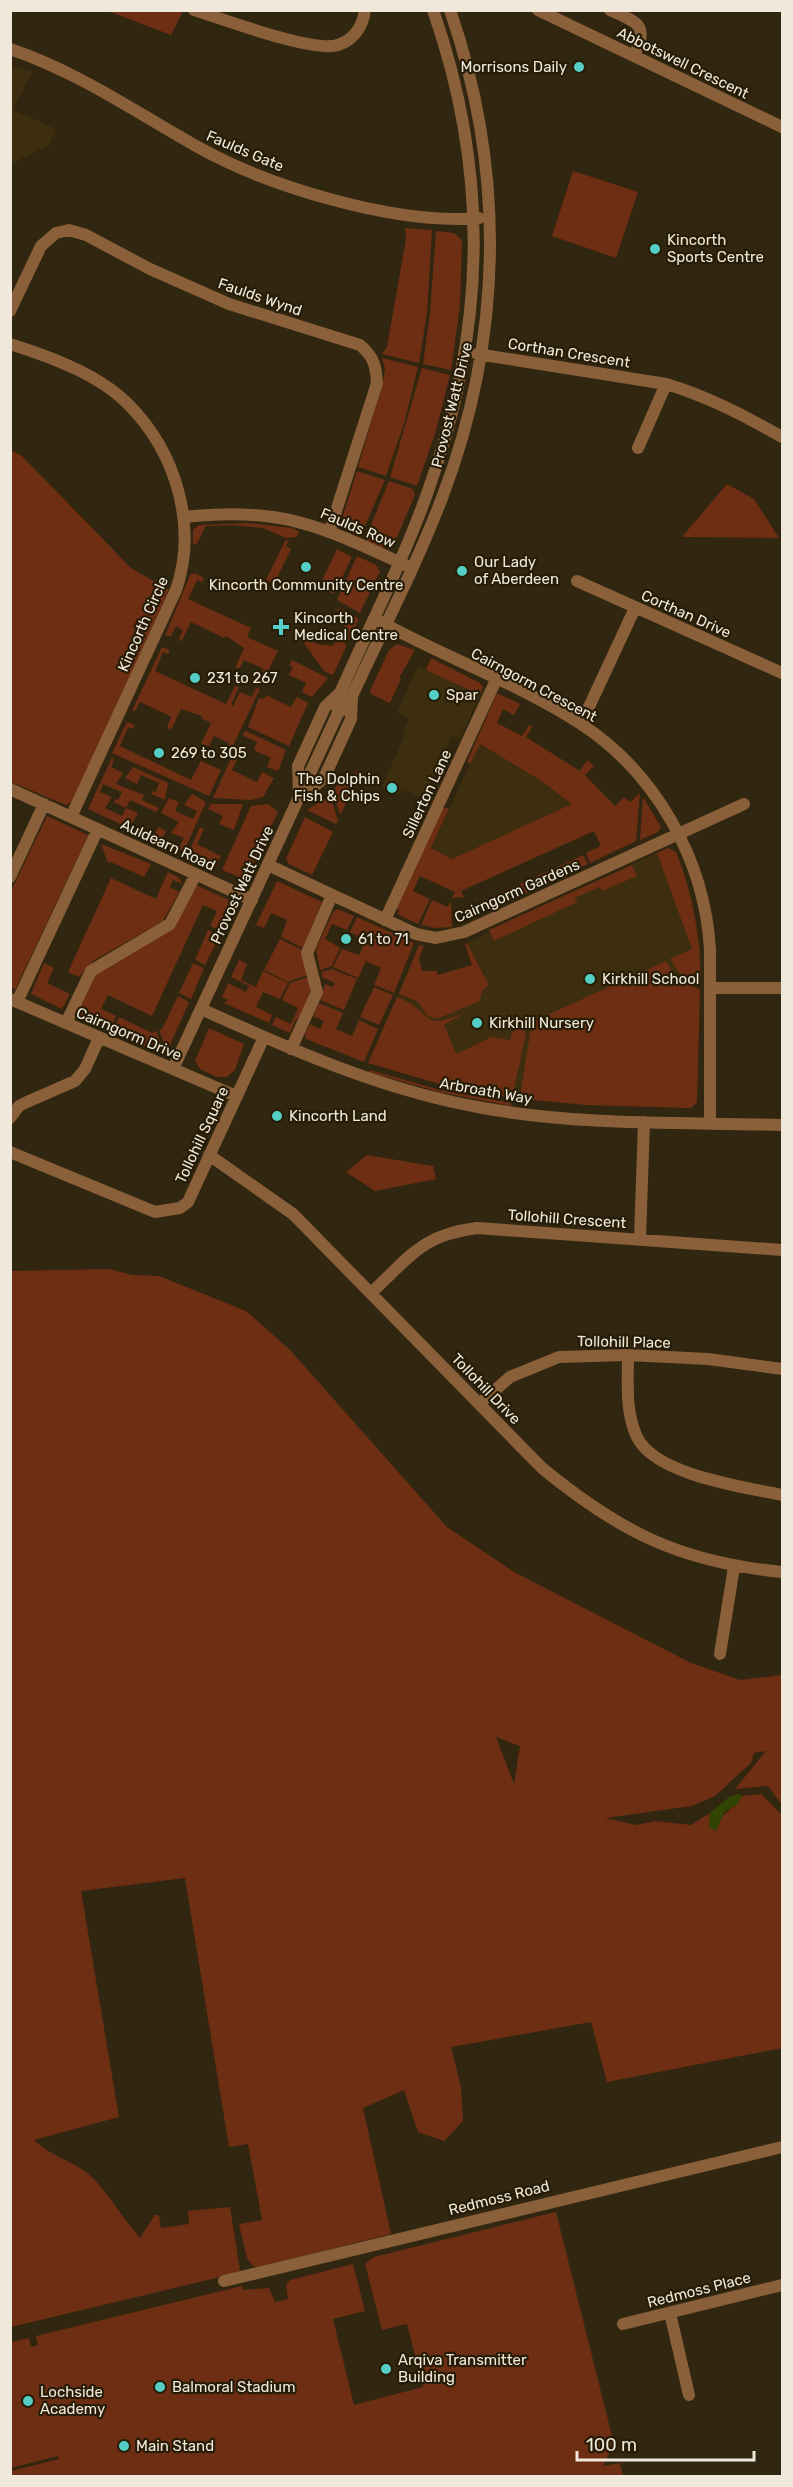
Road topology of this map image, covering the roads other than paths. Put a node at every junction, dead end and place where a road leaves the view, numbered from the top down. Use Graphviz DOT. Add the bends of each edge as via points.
graph roads {
  1 [pos="194,10"];
  2 [pos="366,10"];
  3 [pos="450,10"];
  4 [pos="538,10"];
  5 [pos="610,10"];
  6 [pos="437,11"];
  7 [pos="10,49"];
  8 [pos="634,56"];
  9 [pos="783,127"];
  10 [pos="489,218"];
  11 [pos="473,219"];
  12 [pos="10,311"];
  13 [pos="10,344"];
  14 [pos="467,351"];
  15 [pos="482,355"];
  16 [pos="666,384"];
  17 [pos="783,437"];
  18 [pos="638,448"];
  19 [pos="185,517"];
  20 [pos="330,531"];
  21 [pos="399,562"];
  22 [pos="411,568"];
  23 [pos="578,581"];
  24 [pos="635,608"];
  25 [pos="374,618"];
  26 [pos="386,624"];
  27 [pos="783,673"];
  28 [pos="496,680"];
  29 [pos="346,694"];
  30 [pos="581,724"];
  31 [pos="10,789"];
  32 [pos="299,798"];
  33 [pos="44,804"];
  34 [pos="744,804"];
  35 [pos="71,817"];
  36 [pos="98,829"];
  37 [pos="678,834"];
  38 [pos="268,866"];
  39 [pos="196,874"];
  40 [pos="10,877"];
  41 [pos="332,896"];
  42 [pos="252,900"];
  43 [pos="385,920"];
  44 [pos="710,988"];
  45 [pos="783,988"];
  46 [pos="14,1000"];
  47 [pos="201,1009"];
  48 [pos="66,1023"];
  49 [pos="264,1037"];
  50 [pos="99,1038"];
  51 [pos="291,1049"];
  52 [pos="173,1069"];
  53 [pos="236,1096"];
  54 [pos="10,1118"];
  55 [pos="644,1122"];
  56 [pos="710,1123"];
  57 [pos="783,1125"];
  58 [pos="10,1152"];
  59 [pos="209,1155"];
  60 [pos="639,1239"];
  61 [pos="783,1250"];
  62 [pos="372,1292"];
  63 [pos="628,1355"];
  64 [pos="783,1369"];
  65 [pos="479,1404"];
  66 [pos="783,1495"];
  67 [pos="734,1567"];
  68 [pos="783,1572"];
  69 [pos="720,1654"];
  70 [pos="783,2147"];
  71 [pos="224,2281"];
  72 [pos="783,2285"];
  73 [pos="670,2313"];
  74 [pos="623,2324"];
  75 [pos="689,2395"];
  1 -- 2 [label="street" via="328,47 340,45 353,36 364,23"];
  3 -- 10 [label="street, Provost Watt Drive" via="481,121"];
  4 -- 8 [label="street, Abbotswell Crescent"];
  5 -- 8 [label="street" via="641,28 643,36"];
  6 -- 11 [label="street, Provost Watt Drive" via="464,128"];
  7 -- 11 [label="street, Faulds Gate" via="46,61 101,88 196,146 268,178 394,213"];
  8 -- 9 [label="street, Abbotswell Crescent"];
  10 -- 11 [label="street, Faulds Gate"];
  10 -- 15 [label="street, Provost Watt Drive" via="490,259"];
  11 -- 14 [label="street, Provost Watt Drive" via="474,274"];
  12 -- 20 [label="street, Faulds Wynd" via="41,246 56,233 69,230 229,304 360,345 375,362 377,383"];
  13 -- 19 [label="street, Kincorth Circle" via="59,361 127,403 148,427 170,467"];
  14 -- 15 [label="street, Corthan Crescent"];
  14 -- 21 [label="street, Provost Watt Drive" via="450,424"];
  15 -- 16 [label="street, Corthan Crescent"];
  15 -- 22 [label="street, Provost Watt Drive" via="458,451"];
  16 -- 17 [label="street, Corthan Crescent" via="725,406"];
  16 -- 18 [label="street"];
  19 -- 20 [label="street, Faulds Row" via="259,515 296,520"];
  19 -- 35 [label="street, Kincorth Circle" via="184,554 176,590"];
  20 -- 21 [label="street, Faulds Row"];
  21 -- 22 [label="street, Faulds Row"];
  21 -- 25 [label="street, Provost Watt Drive"];
  22 -- 26 [label="street, Provost Watt Drive"];
  23 -- 24 [label="street, Corthan Drive"];
  24 -- 27 [label="street, Corthan Drive"];
  24 -- 30 [label="street"];
  25 -- 26 [label="street, Cairngorm Crescent"];
  25 -- 29 [label="street, Provost Watt Drive"];
  26 -- 28 [label="street, Cairngorm Crescent"];
  26 -- 29 [label="street, Provost Watt Drive"];
  28 -- 30 [label="street, Cairngorm Crescent"];
  28 -- 43 [label="street, Sillerton Lane"];
  29 -- 32 [label="street, Provost Watt Drive" via="337,702 338,713"];
  29 -- 32 [label="street" via="325,707 298,766"];
  29 -- 32 [label="street" via="351,719 324,778"];
  30 -- 37 [label="street, Cairngorm Crescent" via="637,772"];
  31 -- 33 [label="street"];
  32 -- 38 [label="street, Provost Watt Drive"];
  33 -- 35 [label="street"];
  33 -- 40 [label="street"];
  34 -- 37 [label="street"];
  35 -- 36 [label="street, Auldearn Road"];
  36 -- 39 [label="street, Auldearn Road"];
  36 -- 46 [label="street"];
  37 -- 43 [label="street, Cairngorm Gardens" via="458,935 422,936"];
  37 -- 44 [label="street, Cairngorm Crescent" via="704,905 710,944"];
  38 -- 41 [label="street, Cairngorm Gardens"];
  38 -- 42 [label="street, Provost Watt Drive"];
  39 -- 42 [label="street, Auldearn Road"];
  39 -- 48 [label="street" via="170,924 91,971"];
  41 -- 43 [label="street, Cairngorm Gardens"];
  41 -- 51 [label="street" via="307,953 317,992"];
  42 -- 47 [label="street, Provost Watt Drive"];
  44 -- 45 [label="street"];
  44 -- 56 [label="street, Cairngorm Crescent"];
  46 -- 48 [label="street, Cairngorm Drive"];
  47 -- 49 [label="street, Arbroath Way"];
  47 -- 52 [label="street, Provost Watt Drive"];
  48 -- 50 [label="street, Cairngorm Drive"];
  49 -- 51 [label="street, Arbroath Way"];
  49 -- 53 [label="street, Tollohill Square"];
  50 -- 52 [label="street, Cairngorm Drive"];
  50 -- 54 [label="street" via="81,1076 27,1101"];
  51 -- 55 [label="street, Arbroath Way" via="368,1079 463,1104 564,1118"];
  52 -- 53 [label="street, Cairngorm Drive"];
  53 -- 59 [label="street, Tollohill Square"];
  55 -- 56 [label="street, Arbroath Way"];
  55 -- 60 [label="street"];
  56 -- 57 [label="street, Arbroath Way"];
  58 -- 59 [label="street, Tollohill Square" via="155,1212 180,1208 188,1202"];
  59 -- 62 [label="street, Tollohill Drive" via="293,1214"];
  60 -- 61 [label="street, Tollohill Crescent"];
  60 -- 62 [label="street, Tollohill Crescent" via="459,1230 419,1246"];
  62 -- 65 [label="street, Tollohill Drive"];
  63 -- 64 [label="street, Tollohill Place" via="708,1359"];
  63 -- 65 [label="street, Tollohill Place" via="559,1357 510,1377"];
  63 -- 66 [label="street" via="632,1422 646,1450 677,1468"];
  65 -- 67 [label="street, Tollohill Drive" via="542,1468 609,1518 660,1544"];
  67 -- 68 [label="street, Tollohill Drive"];
  67 -- 69 [label="street"];
  70 -- 71 [label="street, Redmoss Road"];
  72 -- 73 [label="street, Redmoss Place"];
  73 -- 74 [label="street, Redmoss Place"];
  73 -- 75 [label="street"];
}
